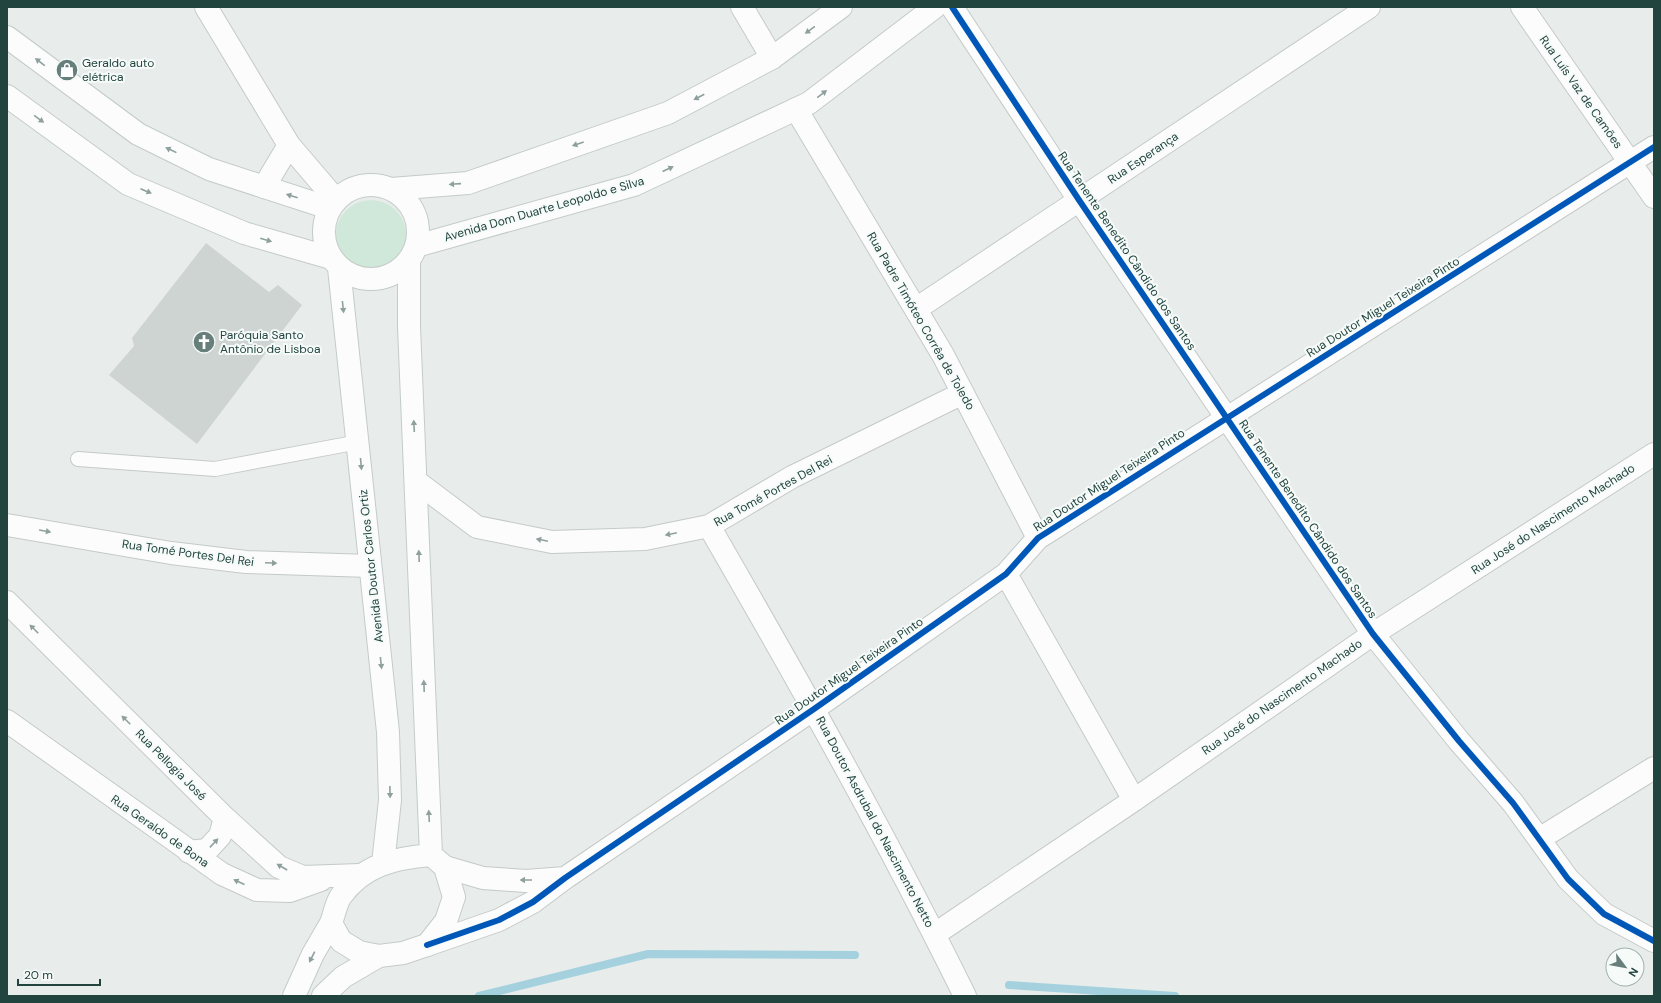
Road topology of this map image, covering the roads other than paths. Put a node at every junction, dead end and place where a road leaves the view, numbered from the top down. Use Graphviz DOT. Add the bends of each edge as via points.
graph roads {
  1 [pos="206,7"];
  2 [pos="742,7"];
  3 [pos="841,7"];
  4 [pos="935,7"];
  5 [pos="952,7"];
  6 [pos="1369,7"];
  7 [pos="1522,7"];
  8 [pos="7,37"];
  9 [pos="772,58"];
  10 [pos="7,96"];
  11 [pos="796,109"];
  12 [pos="289,145"];
  13 [pos="1654,147"];
  14 [pos="1630,163"];
  15 [pos="264,187"];
  16 [pos="391,188"];
  17 [pos="1654,197"];
  18 [pos="1079,200"];
  19 [pos="332,204"];
  20 [pos="413,253"];
  21 [pos="335,263"];
  22 [pos="916,309"];
  23 [pos="963,393"];
  24 [pos="1227,418"];
  25 [pos="359,442"];
  26 [pos="1654,454"];
  27 [pos="78,459"];
  28 [pos="417,482"];
  29 [pos="7,524"];
  30 [pos="709,526"];
  31 [pos="1038,538"];
  32 [pos="370,566"];
  33 [pos="1006,574"];
  34 [pos="7,602"];
  35 [pos="1373,634"];
  36 [pos="814,709"];
  37 [pos="7,721"];
  38 [pos="1654,768"];
  39 [pos="1134,800"];
  40 [pos="225,818"];
  41 [pos="1539,840"];
  42 [pos="189,852"];
  43 [pos="438,861"];
  44 [pos="383,864"];
  45 [pos="360,875"];
  46 [pos="330,877"];
  47 [pos="565,878"];
  48 [pos="332,923"];
  49 [pos="934,934"];
  50 [pos="1654,941"];
  51 [pos="426,945"];
  52 [pos="379,956"];
  53 [pos="294,996"];
  54 [pos="323,996"];
  55 [pos="965,996"];
  1 -- 12 [label="street"];
  2 -- 9 [label="street"];
  3 -- 9 [label="street, one-way"];
  11 -- 4 [label="street, Avenida Dom Duarte Leopoldo e Silva, one-way" via="810,103"];
  5 -- 18 [label="street, Rua Tenente Benedito Cândido dos Santos"];
  6 -- 18 [label="street, Rua Esperança"];
  7 -- 14 [label="street, Rua Luís Vaz de Camões"];
  15 -- 8 [label="street, one-way" via="209,169 138,134"];
  9 -- 16 [label="street, one-way" via="668,113 468,183"];
  10 -- 21 [label="street, one-way" via="128,184 244,233"];
  20 -- 11 [label="street, Avenida Dom Duarte Leopoldo e Silva, one-way" via="634,185"];
  11 -- 22 [label="street, Rua Padre Timóteo Corrêa de Toledo"];
  12 -- 15 [label="street"];
  12 -- 19 [label="street"];
  13 -- 14 [label="street, Rua Doutor Miguel Teixeira Pinto"];
  14 -- 17 [label="street, Rua Luís Vaz de Camões"];
  14 -- 24 [label="street, Rua Doutor Miguel Teixeira Pinto"];
  19 -- 15 [label="street, one-way"];
  16 -- 19 [label="street" via="378,185 354,188"];
  16 -- 20 [label="street" via="402,196 414,212 419,232"];
  18 -- 22 [label="street, Rua Esperança"];
  18 -- 24 [label="street, Rua Tenente Benedito Cândido dos Santos"];
  19 -- 21 [label="street" via="325,217 323,237 325,247"];
  20 -- 21 [label="street" via="398,272 383,278 367,280 352,276"];
  28 -- 20 [label="street, one-way" via="409,327"];
  21 -- 25 [label="street, Avenida Doutor Carlos Ortiz, one-way"];
  22 -- 23 [label="street, Rua Padre Timóteo Corrêa de Toledo"];
  23 -- 30 [label="street, Rua Tomé Portes Del Rei" via="792,477"];
  23 -- 31 [label="street, Rua Padre Timóteo Corrêa de Toledo"];
  24 -- 31 [label="street, Rua Doutor Miguel Teixeira Pinto"];
  24 -- 35 [label="street, Rua Tenente Benedito Cândido dos Santos"];
  25 -- 27 [label="lane" via="215,469"];
  25 -- 32 [label="street, Avenida Doutor Carlos Ortiz, one-way"];
  26 -- 35 [label="street, Rua José do Nascimento Machado"];
  30 -- 28 [label="street, Rua Tomé Portes Del Rei, one-way" via="645,539 552,542 477,527"];
  43 -- 28 [label="street, one-way"];
  29 -- 32 [label="street, Rua Tomé Portes Del Rei, one-way" via="171,553 246,562"];
  30 -- 36 [label="street, Rua Doutor Asdrubal do Nascimento Netto"];
  31 -- 33 [label="street, Rua Doutor Miguel Teixeira Pinto"];
  32 -- 44 [label="street, Avenida Doutor Carlos Ortiz, one-way" via="388,732 390,800"];
  33 -- 36 [label="street, Rua Doutor Miguel Teixeira Pinto"];
  33 -- 39 [label="street"];
  40 -- 34 [label="street, Rua Pellogia José, one-way"];
  35 -- 39 [label="street, Rua José do Nascimento Machado"];
  35 -- 41 [label="street, Rua Tenente Benedito Cândido dos Santos" via="1458,741 1513,803"];
  36 -- 47 [label="street, Rua Doutor Miguel Teixeira Pinto"];
  36 -- 49 [label="street, Rua Doutor Asdrubal do Nascimento Netto"];
  37 -- 42 [label="street, Rua Geraldo de Bona"];
  38 -- 41 [label="street"];
  39 -- 49 [label="street, Rua José do Nascimento Machado"];
  42 -- 40 [label="street, one-way" via="207,850 220,836"];
  46 -- 40 [label="street, Rua Pellogia José, one-way" via="303,877 279,867"];
  41 -- 50 [label="street, Rua Tenente Benedito Cândido dos Santos" via="1568,879 1604,914"];
  46 -- 42 [label="street, Rua Geraldo de Bona, one-way" via="290,891 257,890 222,874"];
  43 -- 44 [label="street" via="401,858"];
  47 -- 43 [label="street, Rua Doutor Miguel Teixeira Pinto, one-way" via="526,881 483,878"];
  43 -- 51 [label="street" via="454,896 446,921"];
  44 -- 45 [label="street"];
  45 -- 46 [label="street, Rua Pellogia José"];
  45 -- 48 [label="street" via="340,897"];
  47 -- 51 [label="street, Rua Doutor Miguel Teixeira Pinto" via="533,902 499,920"];
  48 -- 52 [label="street" via="341,941 359,952"];
  48 -- 53 [label="street, one-way" via="313,954"];
  49 -- 55 [label="street, Rua Doutor Asdrubal do Nascimento Netto"];
  51 -- 52 [label="street" via="402,954"];
  52 -- 54 [label="street" via="342,976"];
}
